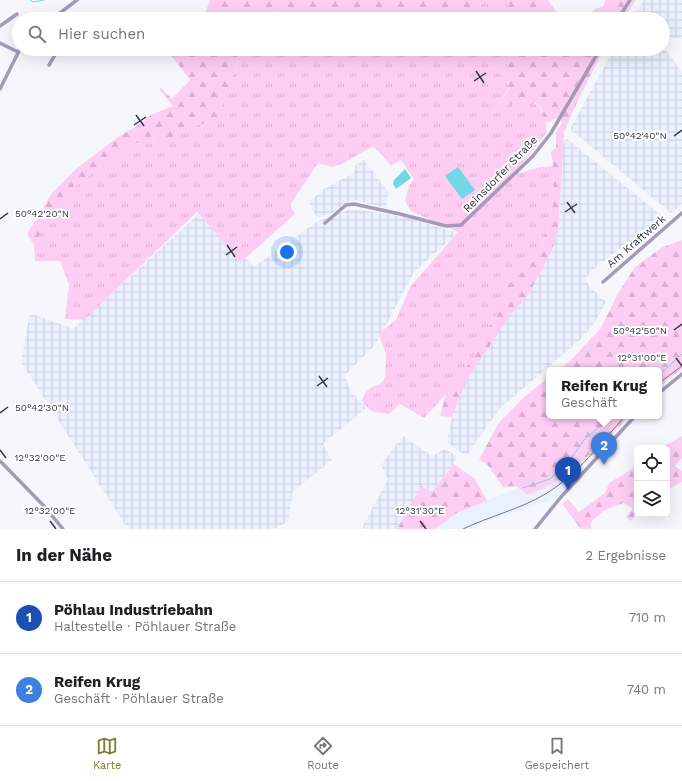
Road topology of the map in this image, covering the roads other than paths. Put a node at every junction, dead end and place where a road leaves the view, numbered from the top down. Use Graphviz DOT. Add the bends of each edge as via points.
graph roads {
  1 [pos="77,0"];
  2 [pos="630,0"];
  3 [pos="61,12"];
  4 [pos="622,12"];
  5 [pos="12,18"];
  6 [pos="0,26"];
  7 [pos="0,43"];
  8 [pos="12,48"];
  9 [pos="16,56"];
  10 [pos="55,56"];
  11 [pos="596,56"];
  12 [pos="49,65"];
  13 [pos="0,89"];
  14 [pos="682,213"];
  15 [pos="324,223"];
  16 [pos="602,282"];
  17 [pos="682,374"];
  18 [pos="662,391"];
  19 [pos="632,419"];
  20 [pos="0,461"];
  21 [pos="63,529"];
  22 [pos="536,529"];
  1 -- 3 [label="street"];
  2 -- 4 [label="street"];
  5 -- 6 [label="street"];
  7 -- 8 [label="street"];
  9 -- 13 [label="street"];
  10 -- 12 [label="street"];
  11 -- 15 [label="street, Reinsdorfer Straße" via="551,133 532,156 461,226 446,226 354,204 346,205"];
  14 -- 16 [label="street, Am Kraftwerk"];
  17 -- 18 [label="street"];
  19 -- 22 [label="street" via="561,497"];
  20 -- 21 [label="street"];
}
